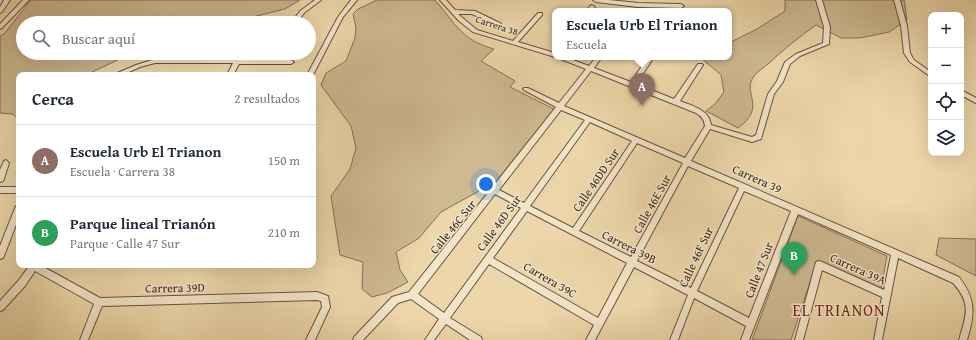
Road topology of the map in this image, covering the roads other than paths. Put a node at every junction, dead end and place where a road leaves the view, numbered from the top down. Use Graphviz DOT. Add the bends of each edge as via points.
graph roads {
  1 [pos="7,0"];
  2 [pos="26,0"];
  3 [pos="318,0"];
  4 [pos="354,0"];
  5 [pos="443,0"];
  6 [pos="596,0"];
  7 [pos="819,0"];
  8 [pos="897,0"];
  9 [pos="681,6"];
  10 [pos="0,11"];
  11 [pos="454,12"];
  12 [pos="540,14"];
  13 [pos="299,16"];
  14 [pos="498,24"];
  15 [pos="0,27"];
  16 [pos="516,42"];
  17 [pos="552,51"];
  18 [pos="568,60"];
  19 [pos="597,60"];
  20 [pos="650,60"];
  21 [pos="237,61"];
  22 [pos="273,62"];
  23 [pos="291,62"];
  24 [pos="700,64"];
  25 [pos="590,69"];
  26 [pos="124,72"];
  27 [pos="232,72"];
  28 [pos="312,72"];
  29 [pos="928,73"];
  30 [pos="632,85"];
  31 [pos="526,89"];
  32 [pos="964,94"];
  33 [pos="976,101"];
  34 [pos="676,102"];
  35 [pos="561,107"];
  36 [pos="589,119"];
  37 [pos="708,126"];
  38 [pos="636,140"];
  39 [pos="688,162"];
  40 [pos="6,163"];
  41 [pos="0,179"];
  42 [pos="743,186"];
  43 [pos="0,190"];
  44 [pos="16,190"];
  45 [pos="495,191"];
  46 [pos="525,207"];
  47 [pos="796,209"];
  48 [pos="16,216"];
  49 [pos="574,232"];
  50 [pos="895,254"];
  51 [pos="0,256"];
  52 [pos="488,259"];
  53 [pos="633,262"];
  54 [pos="33,268"];
  55 [pos="39,268"];
  56 [pos="692,294"];
  57 [pos="412,295"];
  58 [pos="887,295"];
  59 [pos="99,302"];
  60 [pos="0,307"];
  61 [pos="445,319"];
  62 [pos="600,323"];
  63 [pos="752,324"];
  64 [pos="84,340"];
  65 [pos="310,340"];
  66 [pos="357,340"];
  67 [pos="429,340"];
  68 [pos="478,340"];
  69 [pos="590,340"];
  70 [pos="674,340"];
  71 [pos="746,340"];
  72 [pos="799,340"];
  73 [pos="878,340"];
  74 [pos="963,340"];
  1 -- 10 [label="street"];
  2 -- 15 [label="street"];
  3 -- 13 [label="street"];
  4 -- 28 [label="street" via="329,38"];
  5 -- 11 [label="street, Carrera 38"];
  6 -- 9 [label="street" via="638,5"];
  7 -- 37 [label="street" via="827,27 826,44 787,63 780,82 771,94 761,134 754,140"];
  8 -- 29 [label="street" via="904,26 907,53 912,62"];
  11 -- 14 [label="street" via="473,12"];
  11 -- 16 [label="street, Carrera 38" via="475,31"];
  12 -- 16 [label="street"];
  16 -- 17 [label="street, Carrera 38"];
  18 -- 25 [label="street"];
  19 -- 25 [label="street, Calle 46C Sur"];
  20 -- 30 [label="street"];
  21 -- 22 [label="street"];
  21 -- 26 [label="street" via="154,61"];
  21 -- 27 [label="street"];
  22 -- 23 [label="street"];
  24 -- 34 [label="street"];
  25 -- 30 [label="street"];
  25 -- 35 [label="street, Calle 46C Sur"];
  30 -- 34 [label="street"];
  31 -- 35 [label="street, Carrera 39"];
  32 -- 33 [label="street"];
  34 -- 37 [label="street" via="702,114 706,117"];
  35 -- 36 [label="street, Carrera 39"];
  35 -- 45 [label="street, Calle 46C Sur"];
  36 -- 38 [label="street, Carrera 39"];
  36 -- 46 [label="street, Calle 46D Sur"];
  37 -- 39 [label="street"];
  38 -- 39 [label="street, Carrera 39"];
  38 -- 49 [label="street, Calle 46DD Sur"];
  39 -- 42 [label="street, Carrera 39"];
  39 -- 53 [label="street, Calle 46E Sur"];
  40 -- 41 [label="street"];
  42 -- 47 [label="street, Carrera 39"];
  42 -- 56 [label="street, Calle 46F Sur"];
  43 -- 44 [label="street"];
  45 -- 46 [label="street, Carrera 39B"];
  45 -- 57 [label="street, Calle 46C Sur"];
  46 -- 49 [label="street, Carrera 39B"];
  46 -- 52 [label="street, Calle 46D Sur"];
  47 -- 50 [label="street, Carrera 39"];
  47 -- 63 [label="street, Calle 47 Sur"];
  48 -- 51 [label="street"];
  49 -- 53 [label="street, Carrera 39B"];
  50 -- 58 [label="street"];
  50 -- 74 [label="street, Carrera 39" via="956,280 966,287 972,298"];
  52 -- 61 [label="street, Calle 46D Sur"];
  52 -- 62 [label="street, Carrera 39C"];
  53 -- 56 [label="street, Carrera 39B"];
  53 -- 62 [label="street, Calle 46E Sur"];
  54 -- 60 [label="street"];
  55 -- 59 [label="street"];
  56 -- 63 [label="street, Carrera 39B"];
  56 -- 70 [label="street, Calle 46F Sur"];
  57 -- 61 [label="street"];
  57 -- 66 [label="street" via="395,300"];
  58 -- 72 [label="street, Carrera 39A" via="819,265"];
  58 -- 73 [label="street"];
  59 -- 64 [label="street"];
  59 -- 65 [label="street, Carrera 39D" via="317,296 325,299 326,307"];
  61 -- 67 [label="street, Calle 46D Sur"];
  61 -- 68 [label="street"];
  62 -- 69 [label="street, Calle 46E Sur"];
  63 -- 71 [label="street, Calle 47 Sur"];
}
